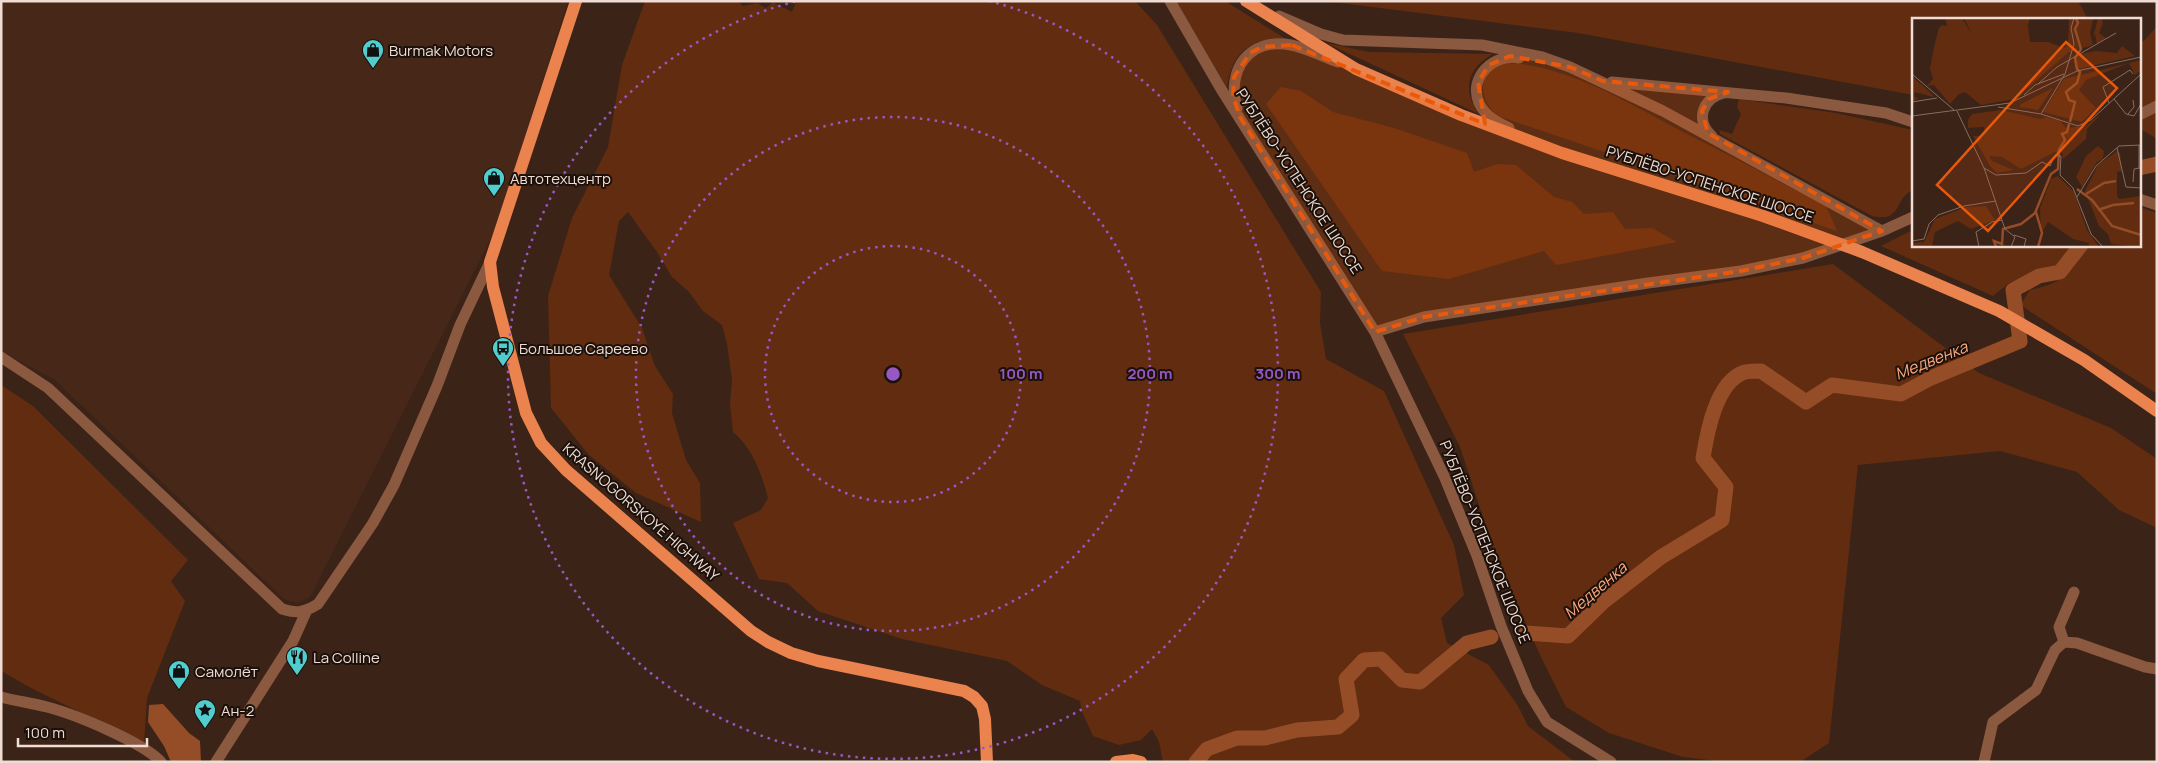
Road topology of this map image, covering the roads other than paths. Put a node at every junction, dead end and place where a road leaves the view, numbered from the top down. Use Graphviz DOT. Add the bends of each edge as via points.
graph roads {
  1 [pos="576,1"];
  2 [pos="1170,1"];
  3 [pos="1246,1"];
  4 [pos="1251,1"];
  5 [pos="1570,67"];
  6 [pos="1356,69"];
  7 [pos="1603,81"];
  8 [pos="1728,92"];
  9 [pos="2157,106"];
  10 [pos="2140,114"];
  11 [pos="1240,117"];
  12 [pos="1912,122"];
  13 [pos="1718,141"];
  14 [pos="1562,153"];
  15 [pos="2140,199"];
  16 [pos="2157,205"];
  17 [pos="1912,217"];
  18 [pos="1882,231"];
  19 [pos="490,262"];
  20 [pos="1375,332"];
  21 [pos="1,357"];
  22 [pos="2157,411"];
  23 [pos="2074,592"];
  24 [pos="306,612"];
  25 [pos="2064,642"];
  26 [pos="2157,668"];
  27 [pos="1,698"];
  28 [pos="161,762"];
  29 [pos="216,762"];
  30 [pos="987,762"];
  31 [pos="1116,762"];
  32 [pos="1141,762"];
  33 [pos="1611,762"];
  34 [pos="1984,762"];
  1 -- 19 [label="main road, KRASNOGORSKOYE HIGHWAY"];
  2 -- 11 [label="street, РУБЛЁВО-УСПЕНСКОЕ ШОССЕ"];
  3 -- 6 [label="main road, РУБЛЁВО-УСПЕНСКОЕ ШОССЕ"];
  4 -- 5 [label="street" via="1290,21 1343,40 1482,45"];
  5 -- 7 [label="street"];
  5 -- 14 [label="street" via="1503,57 1484,70 1476,88 1480,104 1490,117"];
  6 -- 11 [label="street" via="1292,45 1262,47 1250,53 1234,77 1234,96"];
  6 -- 14 [label="main road, РУБЛЁВО-УСПЕНСКОЕ ШОССЕ" via="1461,115"];
  7 -- 8 [label="street"];
  7 -- 13 [label="street"];
  8 -- 12 [label="street" via="1886,113"];
  8 -- 13 [label="street" via="1709,99 1702,111 1704,126"];
  9 -- 10 [label="street"];
  11 -- 20 [label="street, РУБЛЁВО-УСПЕНСКОЕ ШОССЕ"];
  13 -- 18 [label="street"];
  14 -- 22 [label="main road, РУБЛЁВО-УСПЕНСКОЕ ШОССЕ" via="1764,216 1862,252 1999,311 2084,360"];
  15 -- 16 [label="street"];
  17 -- 18 [label="street"];
  18 -- 20 [label="street" via="1803,258 1741,271 1424,317"];
  19 -- 24 [label="street" via="460,325 394,485 373,523 318,604"];
  19 -- 30 [label="main road, KRASNOGORSKOYE HIGHWAY" via="526,413 547,451 751,631 768,642 818,661 951,687 974,697 982,706 985,719"];
  20 -- 33 [label="street, РУБЛЁВО-УСПЕНСКОЕ ШОССЕ" via="1444,476 1528,691 1547,722"];
  21 -- 24 [label="street" via="48,388 282,609"];
  23 -- 25 [label="street" via="2060,627"];
  24 -- 29 [label="street" via="294,641"];
  25 -- 26 [label="street" via="2077,643 2145,667"];
  25 -- 34 [label="street" via="2055,650 2036,690 1993,722"];
  27 -- 28 [label="street" via="48,707 107,730 153,752"];
  31 -- 32 [label="main road"];
}
